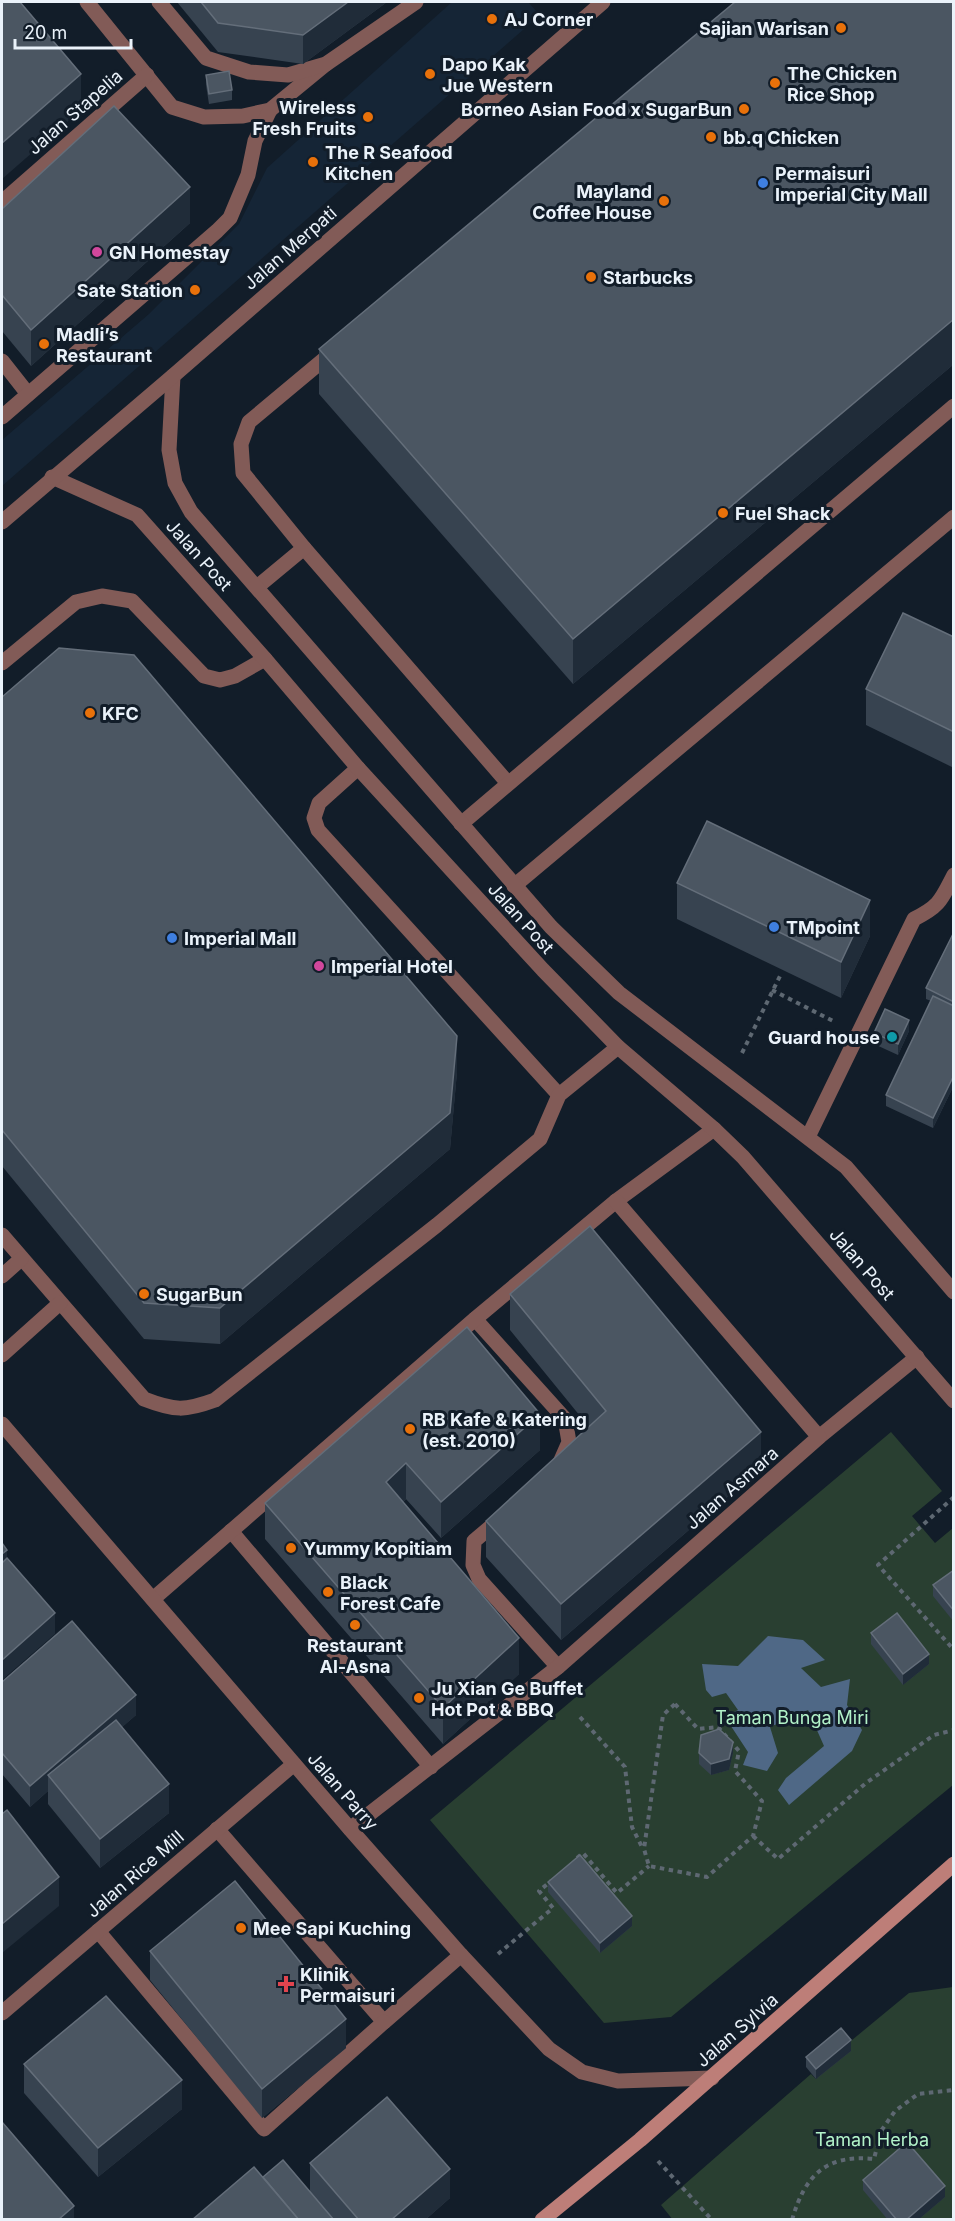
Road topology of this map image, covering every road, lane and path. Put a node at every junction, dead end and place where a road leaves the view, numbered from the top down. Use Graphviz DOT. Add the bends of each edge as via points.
graph roads {
  1 [pos="87,2"];
  2 [pos="159,2"];
  3 [pos="417,2"];
  4 [pos="600,3"];
  5 [pos="326,64"];
  6 [pos="147,75"];
  7 [pos="270,110"];
  8 [pos="2,202"];
  9 [pos="350,338"];
  10 [pos="2,361"];
  11 [pos="173,376"];
  12 [pos="28,394"];
  13 [pos="954,406"];
  14 [pos="2,417"];
  15 [pos="52,477"];
  16 [pos="954,517"];
  17 [pos="2,522"];
  18 [pos="303,548"];
  19 [pos="257,587"];
  20 [pos="265,659"];
  21 [pos="2,663"];
  22 [pos="358,768"];
  23 [pos="507,782"];
  24 [pos="461,824"];
  25 [pos="954,875"];
  26 [pos="514,886"];
  27 [pos="781,974"];
  28 [pos="772,990"];
  29 [pos="858,1033"];
  30 [pos="618,1047"];
  31 [pos="729,1078"];
  32 [pos="559,1095"];
  33 [pos="714,1129"];
  34 [pos="808,1137"];
  35 [pos="616,1201"];
  36 [pos="2,1235"];
  37 [pos="21,1259"];
  38 [pos="2,1276"];
  39 [pos="954,1292"];
  40 [pos="60,1303"];
  41 [pos="475,1319"];
  42 [pos="2,1355"];
  43 [pos="917,1357"];
  44 [pos="954,1401"];
  45 [pos="2,1424"];
  46 [pos="819,1437"];
  47 [pos="547,1479"];
  48 [pos="954,1497"];
  49 [pos="511,1510"];
  50 [pos="231,1531"];
  51 [pos="153,1599"];
  52 [pos="954,1650"];
  53 [pos="558,1667"];
  54 [pos="580,1717"];
  55 [pos="954,1730"];
  56 [pos="294,1764"];
  57 [pos="431,1767"];
  58 [pos="217,1829"];
  59 [pos="350,1829"];
  60 [pos="753,1836"];
  61 [pos="644,1849"];
  62 [pos="576,1859"];
  63 [pos="649,1866"];
  64 [pos="952,1868"];
  65 [pos="554,1878"];
  66 [pos="98,1931"];
  67 [pos="461,1955"];
  68 [pos="477,1971"];
  69 [pos="2,2013"];
  70 [pos="384,2022"];
  71 [pos="712,2078"];
  72 [pos="954,2090"];
  73 [pos="640,2140"];
  74 [pos="542,2220"];
  75 [pos="712,2220"];
  76 [pos="792,2220"];
  1 -- 6 [label="street"];
  2 -- 5 [label="street" via="206,58 249,72 288,75"];
  3 -- 5 [label="street"];
  4 -- 11 [label="street, Jalan Merpati"];
  5 -- 7 [label="street"];
  6 -- 7 [label="street" via="172,107 204,117 243,116"];
  6 -- 8 [label="street, Jalan Stapelia"];
  7 -- 12 [label="street" via="255,141 248,175 230,218"];
  9 -- 18 [label="street" via="249,423 241,444 243,472"];
  10 -- 12 [label="street"];
  11 -- 15 [label="street, Jalan Merpati"];
  11 -- 19 [label="street, Jalan Post" via="169,450 175,483 191,512"];
  12 -- 14 [label="street"];
  13 -- 23 [label="street"];
  15 -- 17 [label="street, Jalan Merpati"];
  15 -- 20 [label="street, Jalan Post" via="137,515"];
  16 -- 26 [label="street"];
  18 -- 19 [label="street"];
  18 -- 23 [label="street"];
  19 -- 24 [label="street, Jalan Post"];
  20 -- 21 [label="street" via="220,680 204,676 132,601 102,596 76,602"];
  20 -- 22 [label="street, Jalan Post"];
  22 -- 30 [label="street, Jalan Post"];
  22 -- 32 [label="street" via="319,803 314,818 318,830"];
  23 -- 24 [label="street"];
  24 -- 26 [label="street, Jalan Post"];
  25 -- 29 [label="street" via="940,902 914,919"];
  26 -- 31 [label="street, Jalan Post" via="619,993"];
  27 -- 28 [label="path"];
  28 -- 29 [label="path"];
  28 -- 31 [label="path"];
  29 -- 34 [label="street"];
  30 -- 32 [label="street"];
  30 -- 33 [label="street, Jalan Post"];
  31 -- 34 [label="street, Jalan Post"];
  32 -- 40 [label="street" via="540,1139 216,1400 191,1408 166,1408 144,1399"];
  33 -- 35 [label="street"];
  33 -- 43 [label="street, Jalan Post" via="743,1157"];
  34 -- 39 [label="street, Jalan Post" via="846,1167"];
  35 -- 41 [label="street"];
  35 -- 46 [label="street"];
  36 -- 37 [label="street"];
  37 -- 38 [label="street"];
  37 -- 40 [label="street"];
  40 -- 42 [label="street"];
  41 -- 47 [label="street" via="565,1419 569,1442 556,1471"];
  41 -- 50 [label="street"];
  43 -- 44 [label="street, Jalan Post"];
  43 -- 46 [label="street, Jalan Asmara"];
  45 -- 51 [label="street, Jalan Parry"];
  46 -- 53 [label="street, Jalan Asmara"];
  48 -- 52 [label="path" via="878,1565"];
  49 -- 53 [label="street" via="474,1541 473,1565 479,1579"];
  50 -- 51 [label="street"];
  50 -- 57 [label="street"];
  51 -- 56 [label="street, Jalan Parry"];
  53 -- 57 [label="street, Jalan Asmara"];
  54 -- 61 [label="path" via="625,1767 632,1827"];
  55 -- 60 [label="path" via="934,1735 866,1783 778,1859"];
  56 -- 58 [label="street, Jalan Rice Mill"];
  56 -- 59 [label="street, Jalan Parry"];
  57 -- 59 [label="street, Jalan Asmara"];
  58 -- 66 [label="street, Jalan Rice Mill"];
  58 -- 70 [label="street"];
  59 -- 67 [label="street, Jalan Parry"];
  60 -- 61 [label="path" via="762,1801 735,1771 739,1751 718,1727 698,1729 675,1704 663,1715"];
  60 -- 63 [label="path" via="707,1877"];
  61 -- 63 [label="path"];
  62 -- 63 [label="path" via="583,1853 617,1893"];
  64 -- 71 [label="main road, Jalan Sylvia"];
  65 -- 68 [label="path" via="539,1891 553,1908"];
  66 -- 69 [label="street, Jalan Rice Mill"];
  66 -- 70 [label="street" via="264,2129"];
  67 -- 68 [label="street, Jalan Parry"];
  67 -- 70 [label="street"];
  68 -- 71 [label="street, Jalan Parry" via="549,2049 582,2072 618,2081"];
  71 -- 73 [label="main road, Jalan Sylvia"];
  72 -- 76 [label="path" via="918,2094 895,2110 880,2131 874,2159 853,2157 827,2165 807,2182"];
  73 -- 74 [label="main road, Jalan Sylvia"];
  73 -- 75 [label="path"];
}
